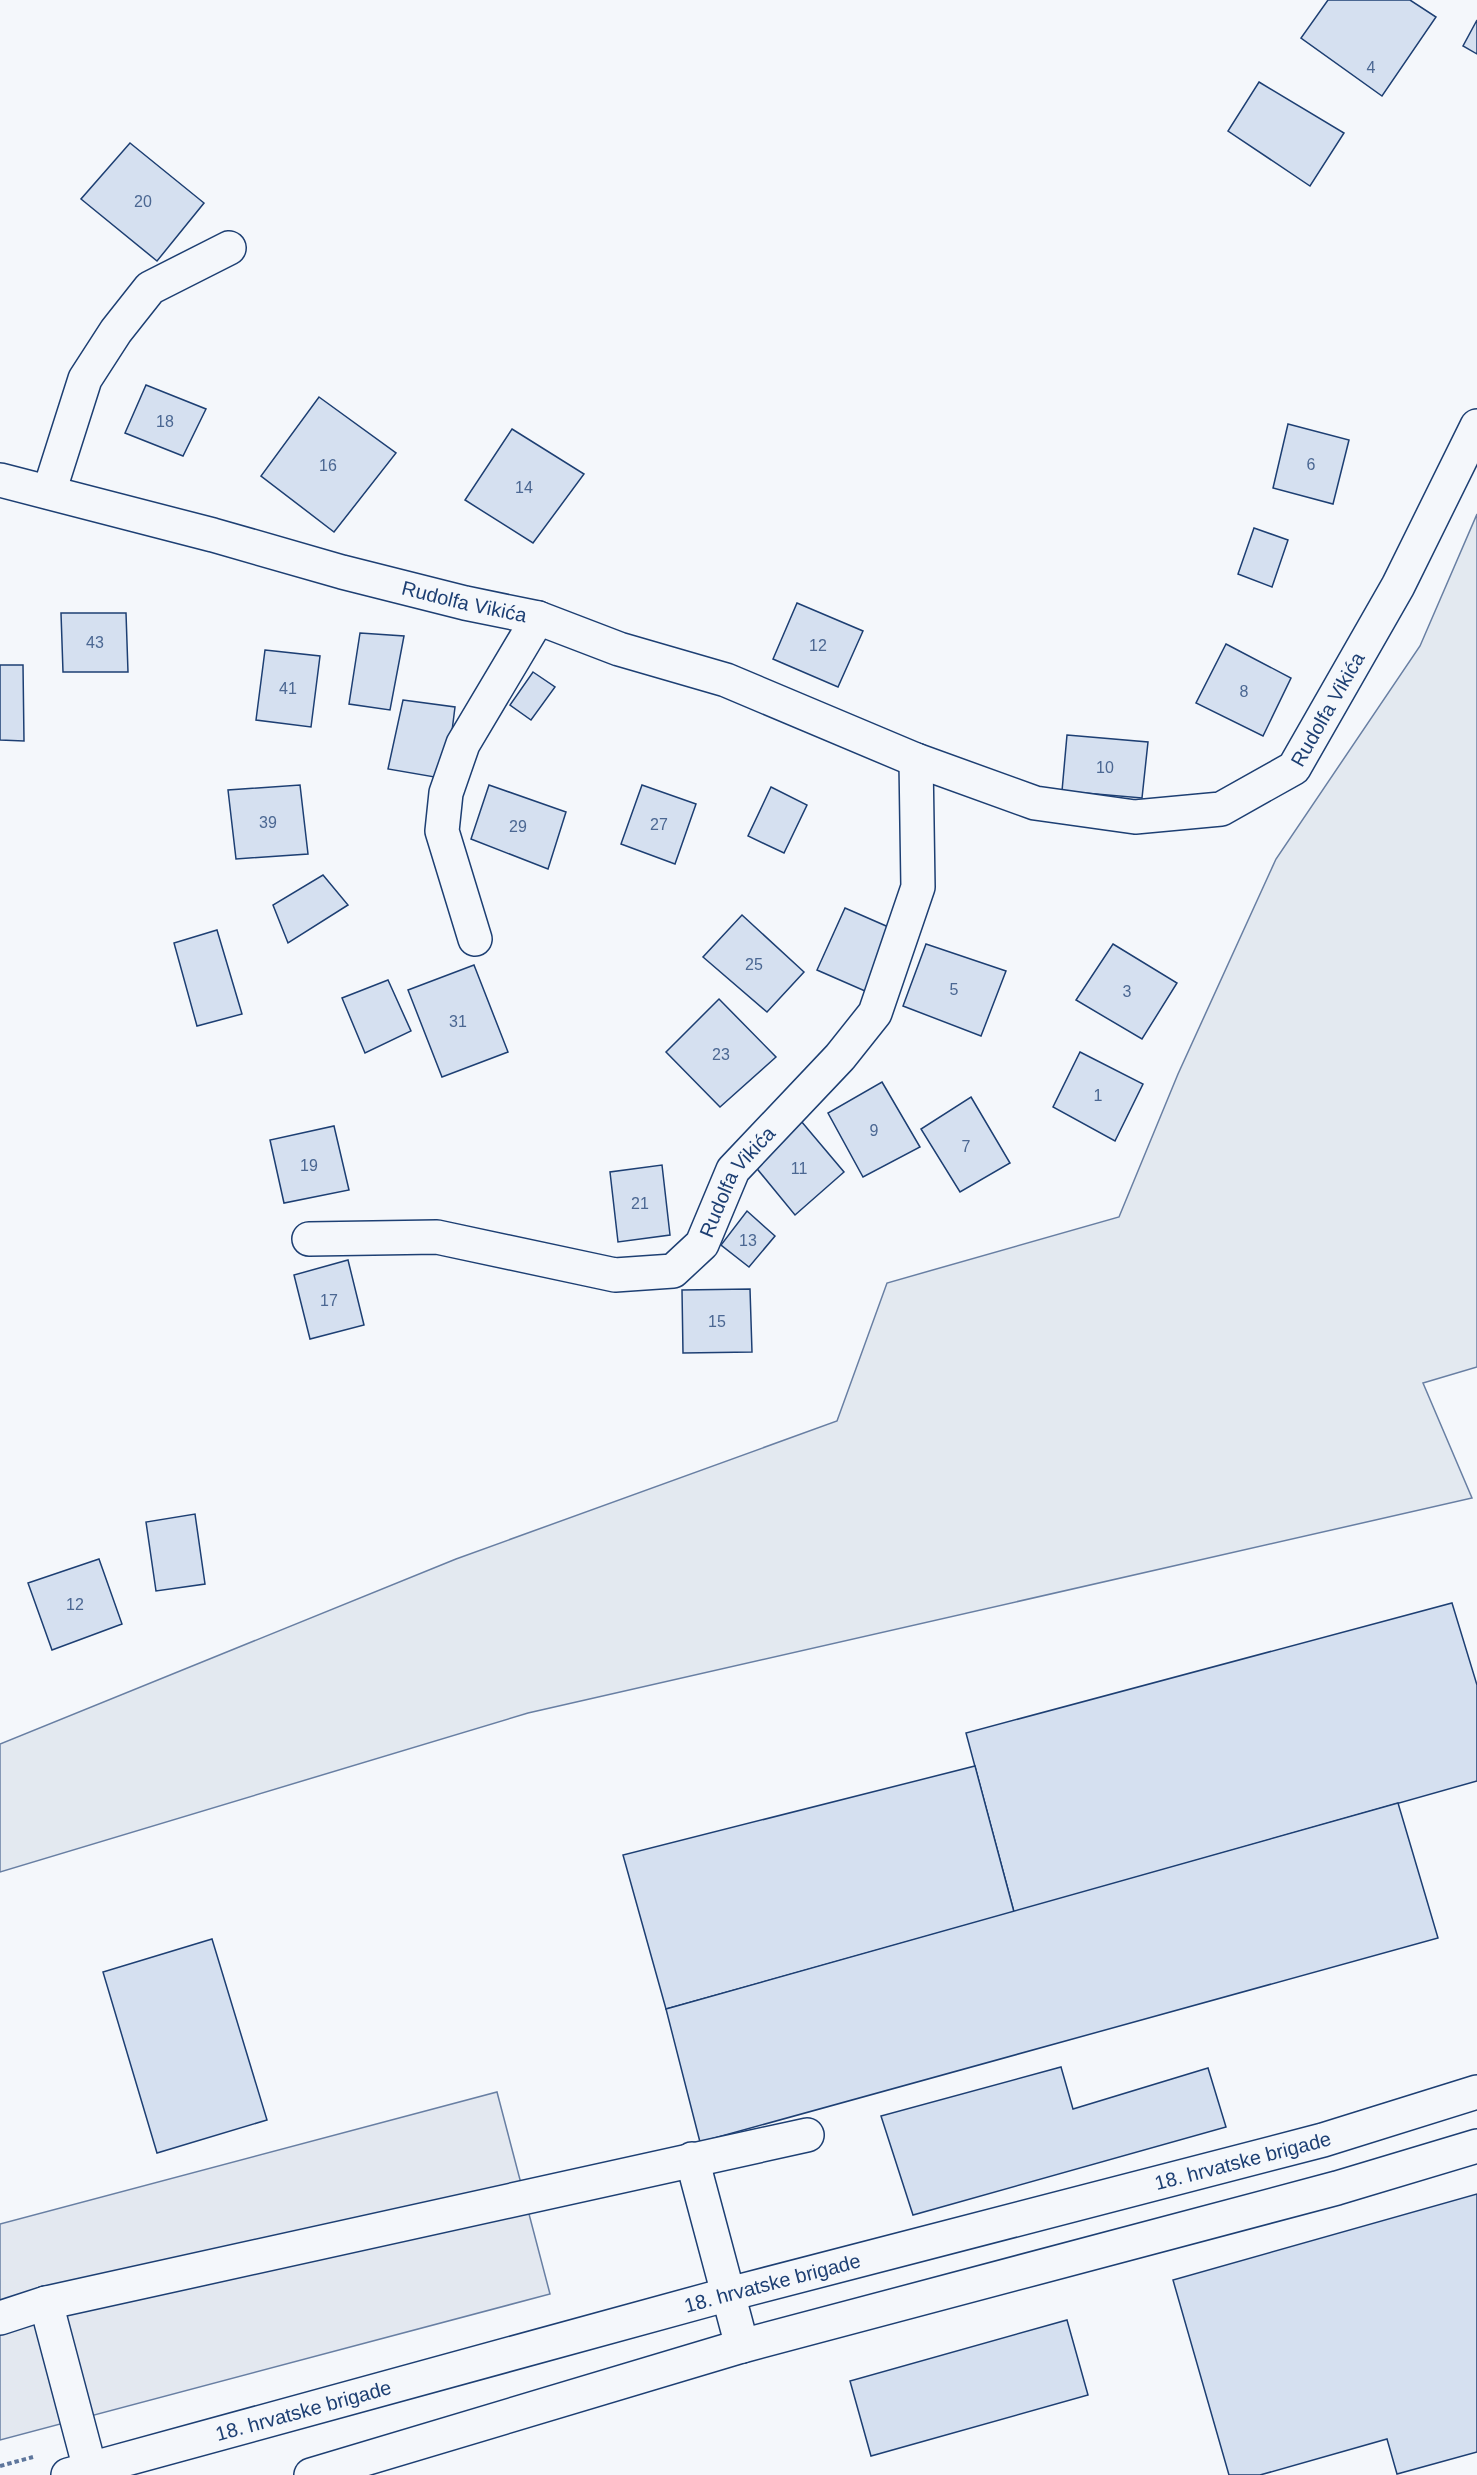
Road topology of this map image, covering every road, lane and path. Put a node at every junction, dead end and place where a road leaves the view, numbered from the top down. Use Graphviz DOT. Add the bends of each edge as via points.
graph roads {
  1 [pos="229,248"];
  2 [pos="1477,426"];
  3 [pos="0,480"];
  4 [pos="48,492"];
  5 [pos="538,618"];
  6 [pos="916,760"];
  7 [pos="475,939"];
  8 [pos="309,1239"];
  9 [pos="1477,2092"];
  10 [pos="807,2135"];
  11 [pos="1477,2146"];
  12 [pos="693,2159"];
  13 [pos="729,2294"];
  14 [pos="46,2303"];
  15 [pos="0,2318"];
  16 [pos="742,2346"];
  17 [pos="79,2472"];
  18 [pos="311,2475"];
  1 -- 4 [label="street" via="150,288 116,331 85,379"];
  2 -- 6 [label="street, Rudolfa Vikića" via="1398,586 1294,768 1221,809 1135,817 1035,803"];
  3 -- 4 [label="street, Rudolfa Vikića"];
  4 -- 5 [label="street, Rudolfa Vikića" via="342,572"];
  5 -- 6 [label="street, Rudolfa Vikića" via="619,649 726,680"];
  5 -- 7 [label="street" via="463,744 446,793 442,831"];
  6 -- 8 [label="street, Rudolfa Vikića" via="918,887 875,1013 840,1057 733,1170 702,1244 674,1271 615,1275 437,1237"];
  9 -- 13 [label="street, 18. hrvatske brigade" via="1323,2140"];
  10 -- 12 [label="street"];
  11 -- 16 [label="street" via="1338,2188"];
  12 -- 13 [label="street"];
  12 -- 14 [label="street"];
  13 -- 16 [label="street"];
  13 -- 17 [label="street, 18. hrvatske brigade"];
  14 -- 15 [label="street"];
  14 -- 17 [label="street"];
  16 -- 18 [label="street"];
}
